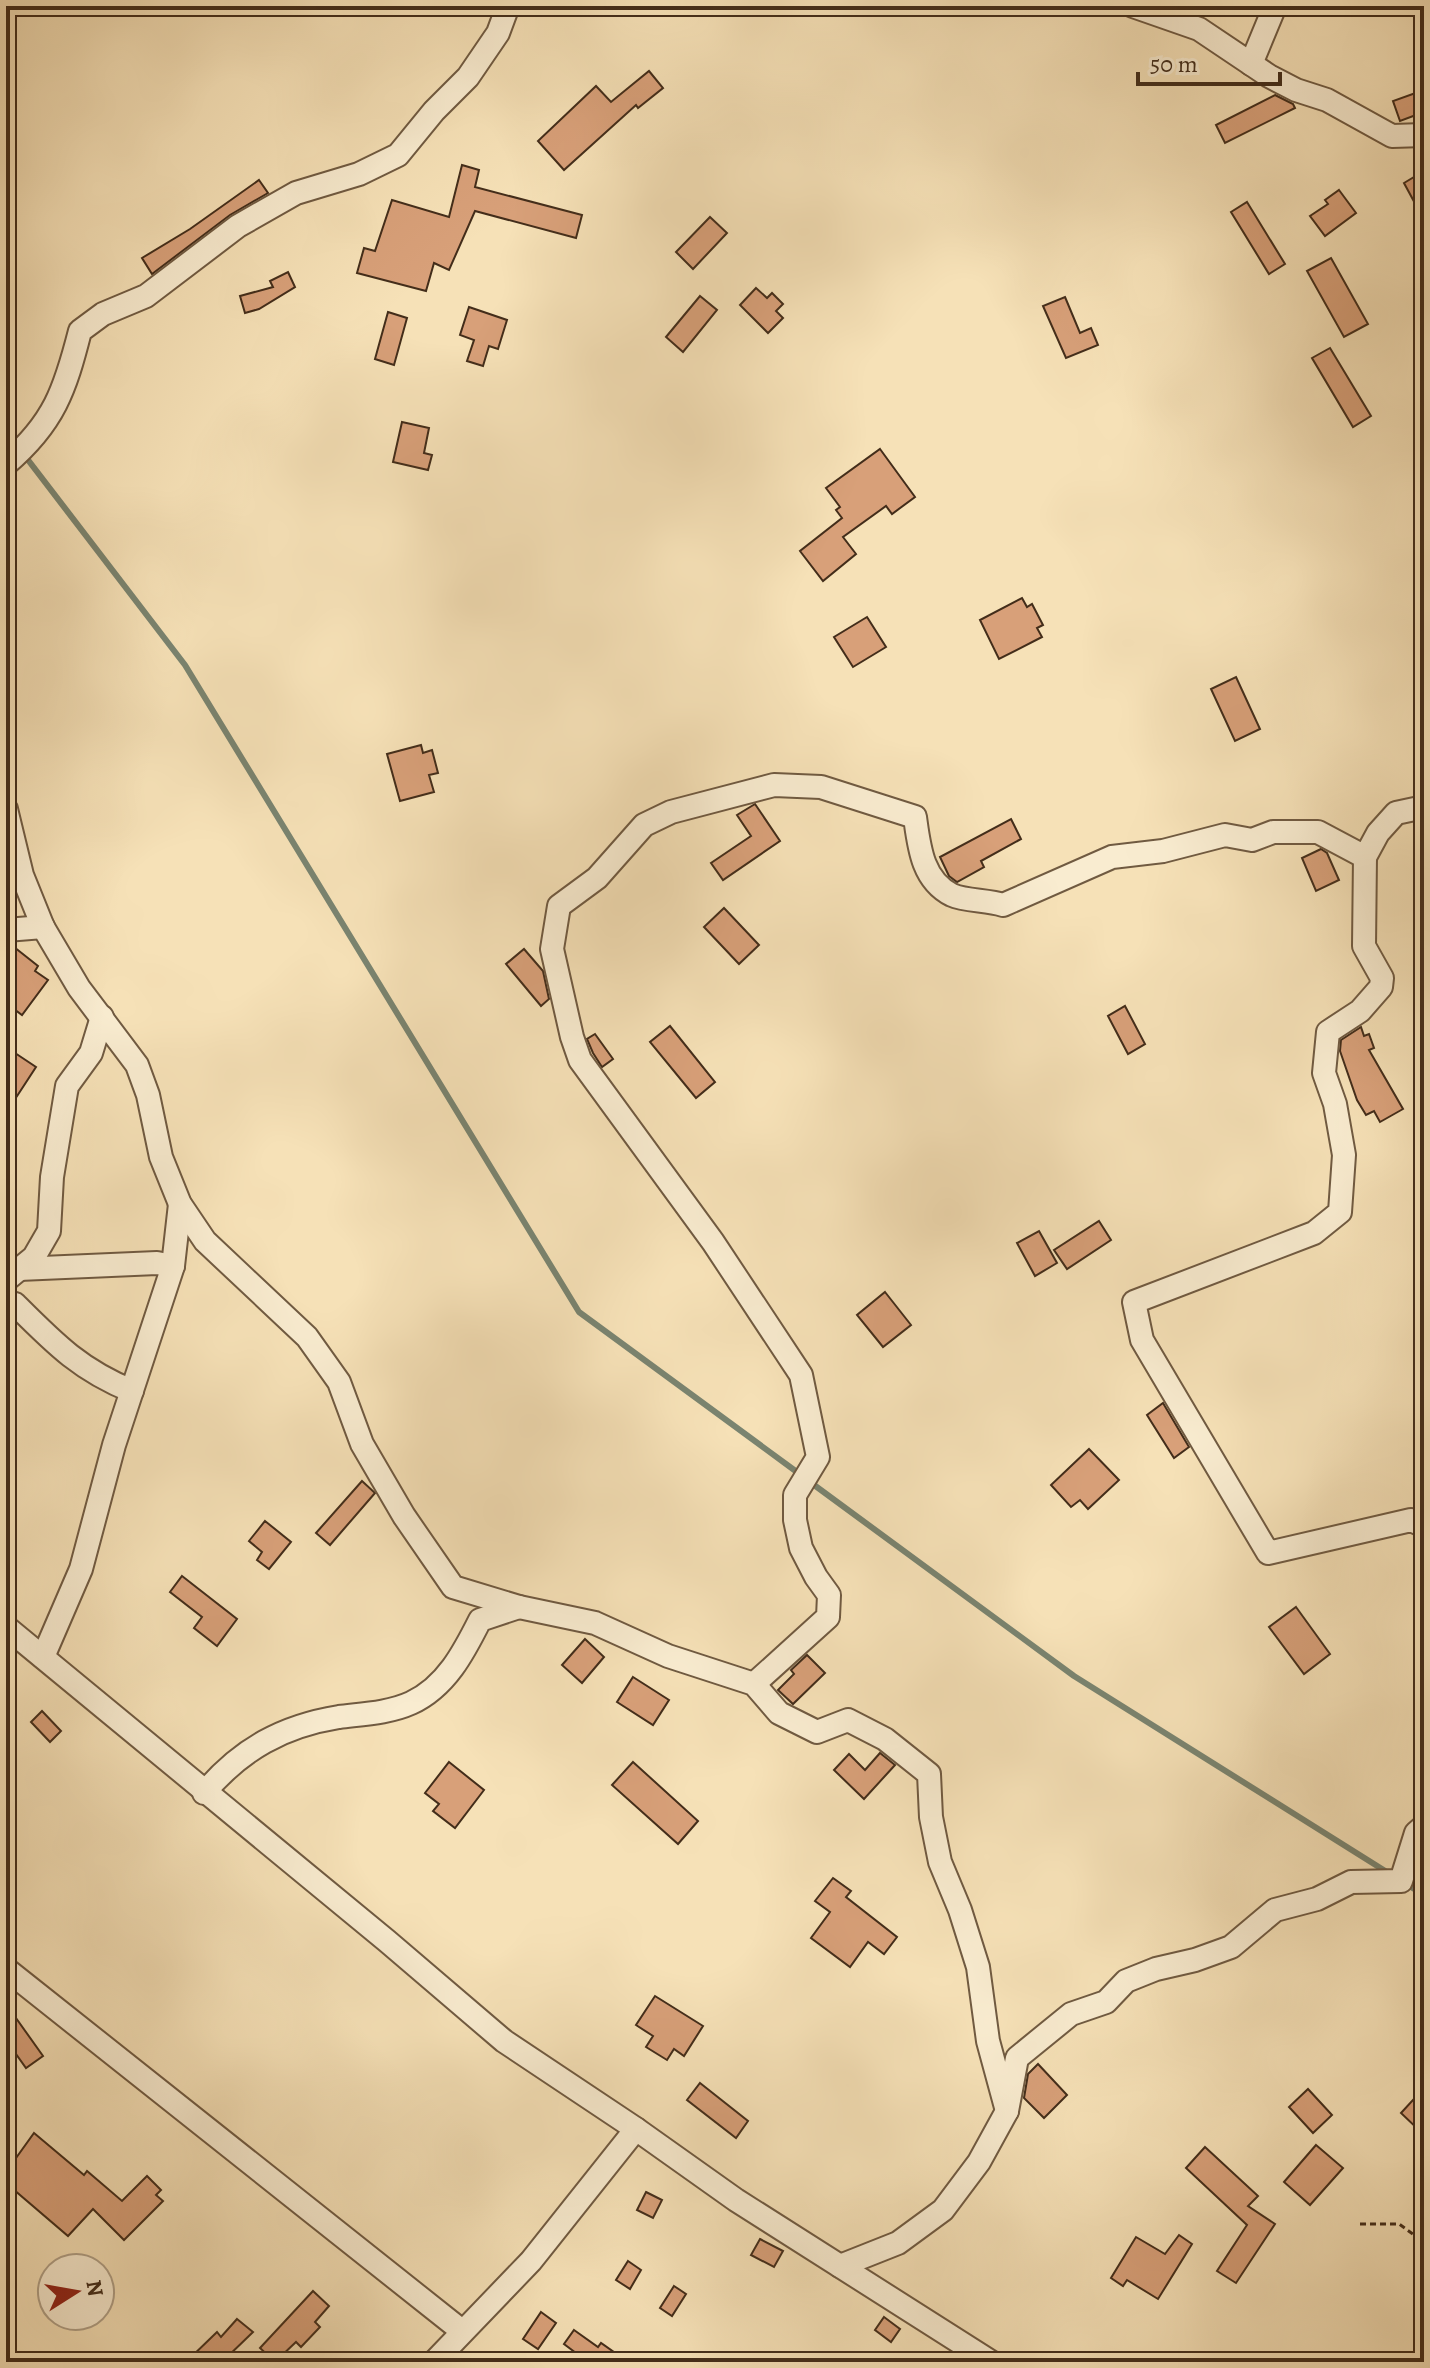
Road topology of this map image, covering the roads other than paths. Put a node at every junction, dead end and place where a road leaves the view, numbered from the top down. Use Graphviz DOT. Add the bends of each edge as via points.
graph roads {
  1 [pos="508,6"];
  2 [pos="1133,6"];
  3 [pos="1275,6"];
  4 [pos="1251,64"];
  5 [pos="1424,135"];
  6 [pos="6,464"];
  7 [pos="1424,807"];
  8 [pos="6,809"];
  9 [pos="1365,857"];
  10 [pos="43,927"];
  11 [pos="6,930"];
  12 [pos="102,1017"];
  13 [pos="180,1204"];
  14 [pos="173,1266"];
  15 [pos="12,1275"];
  16 [pos="6,1302"];
  17 [pos="132,1391"];
  18 [pos="1424,1526"];
  19 [pos="519,1607"];
  20 [pos="6,1627"];
  21 [pos="43,1657"];
  22 [pos="754,1684"];
  23 [pos="204,1793"];
  24 [pos="1424,1826"];
  25 [pos="6,1969"];
  26 [pos="1007,2111"];
  27 [pos="636,2129"];
  28 [pos="840,2266"];
  29 [pos="462,2331"];
  30 [pos="434,2362"];
  31 [pos="991,2362"];
  1 -- 6 [label="street" via="498,33 468,77 398,155 359,174 296,193 238,226 146,296 103,314 80,331 67,382 49,419"];
  2 -- 4 [label="street" via="1199,29"];
  3 -- 4 [label="street"];
  4 -- 5 [label="street" via="1392,136"];
  7 -- 9 [label="street" via="1396,813"];
  8 -- 10 [label="street" via="22,875"];
  9 -- 18 [label="street" via="1364,946 1382,978 1381,987 1360,1011 1328,1032 1324,1073 1344,1155 1340,1212 1314,1233 1134,1302 1142,1340 1268,1553 1411,1520"];
  9 -- 22 [label="street" via="1318,832 1273,832 1252,840 1225,835 1112,857 1003,905 953,895 928,875 915,817 821,787 774,785 671,812 644,825 597,878 559,906 552,949 580,1060 713,1242 801,1375 818,1457 795,1495 795,1520 801,1548 829,1595 828,1617"];
  10 -- 11 [label="street"];
  10 -- 12 [label="street"];
  12 -- 13 [label="street" via="137,1065 161,1157"];
  12 -- 15 [label="street" via="91,1053 67,1086 49,1231 34,1257"];
  13 -- 14 [label="street"];
  13 -- 19 [label="street" via="205,1241 307,1337 339,1382 362,1444 404,1516 453,1587"];
  14 -- 15 [label="street"];
  14 -- 17 [label="street"];
  16 -- 17 [label="street" via="15,1304 64,1353 100,1378"];
  17 -- 21 [label="street" via="81,1569"];
  19 -- 22 [label="street" via="595,1623 668,1656"];
  19 -- 23 [label="street" via="480,1620 440,1683 412,1703 292,1727 224,1769"];
  20 -- 21 [label="street"];
  21 -- 23 [label="street"];
  22 -- 26 [label="street" via="779,1713 817,1732 848,1720 885,1739 929,1774 940,1862 978,1967 988,2041"];
  23 -- 27 [label="street" via="504,2041"];
  24 -- 26 [label="street" via="1416,1833 1401,1881 1351,1882 1317,1899 1275,1910 1231,1947 1126,1981 1106,2002 1071,2014 1017,2058"];
  25 -- 29 [label="street"];
  26 -- 28 [label="street" via="979,2162 943,2210 898,2243"];
  27 -- 28 [label="street"];
  27 -- 29 [label="street" via="531,2261"];
  28 -- 31 [label="street"];
  29 -- 30 [label="street"];
}
